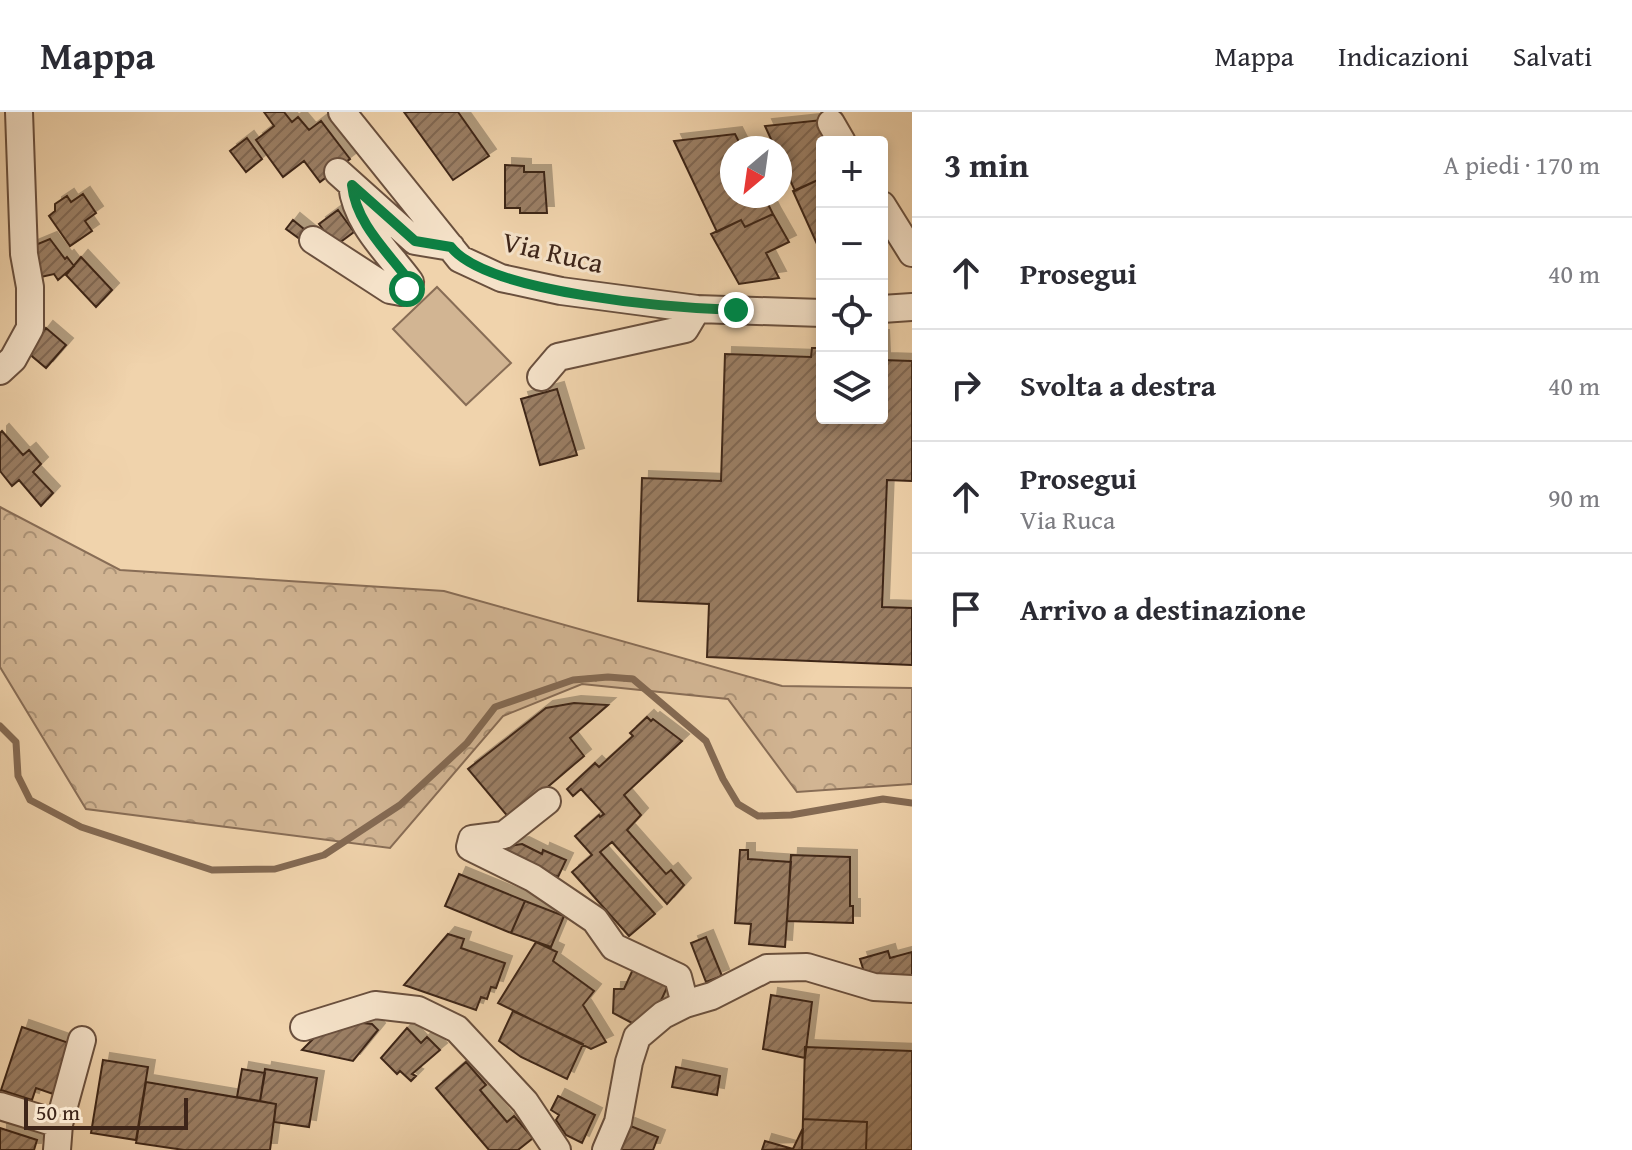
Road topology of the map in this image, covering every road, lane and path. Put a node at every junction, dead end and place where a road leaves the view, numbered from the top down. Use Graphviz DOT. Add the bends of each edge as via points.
graph roads {
  1 [pos="19,112"];
  2 [pos="342,112"];
  3 [pos="884,208"];
  4 [pos="313,240"];
  5 [pos="348,244"];
  6 [pos="451,247"];
  7 [pos="912,253"];
  8 [pos="377,281"];
  9 [pos="912,307"];
  10 [pos="697,309"];
  11 [pos="888,309"];
  12 [pos="816,313"];
  13 [pos="0,371"];
  14 [pos="541,377"];
  15 [pos="547,801"];
  16 [pos="912,989"];
  17 [pos="685,1004"];
  18 [pos="304,1027"];
  19 [pos="82,1040"];
  20 [pos="0,1106"];
  21 [pos="58,1137"];
  22 [pos="557,1150"];
  23 [pos="606,1150"];
  1 -- 13 [label="street" via="30,328"];
  2 -- 6 [label="street, Via Ruca"];
  3 -- 7 [label="street"];
  4 -- 8 [label="street"];
  5 -- 8 [label="street"];
  6 -- 8 [label="street" via="415,241 345,178 370,231 410,282 401,292"];
  6 -- 10 [label="street, Via Ruca" via="460,259 501,278"];
  9 -- 11 [label="street"];
  10 -- 12 [label="street, Via Ruca"];
  10 -- 14 [label="street" via="685,329 558,357"];
  15 -- 17 [label="street" via="504,835 472,839 470,847 533,878 595,920 614,947 678,977"];
  16 -- 17 [label="street" via="874,987 807,967 767,968"];
  17 -- 23 [label="street" via="637,1037 618,1122"];
  18 -- 22 [label="street" via="375,1005 418,1010 457,1029 525,1102"];
  19 -- 21 [label="street"];
  20 -- 21 [label="street"];
}
